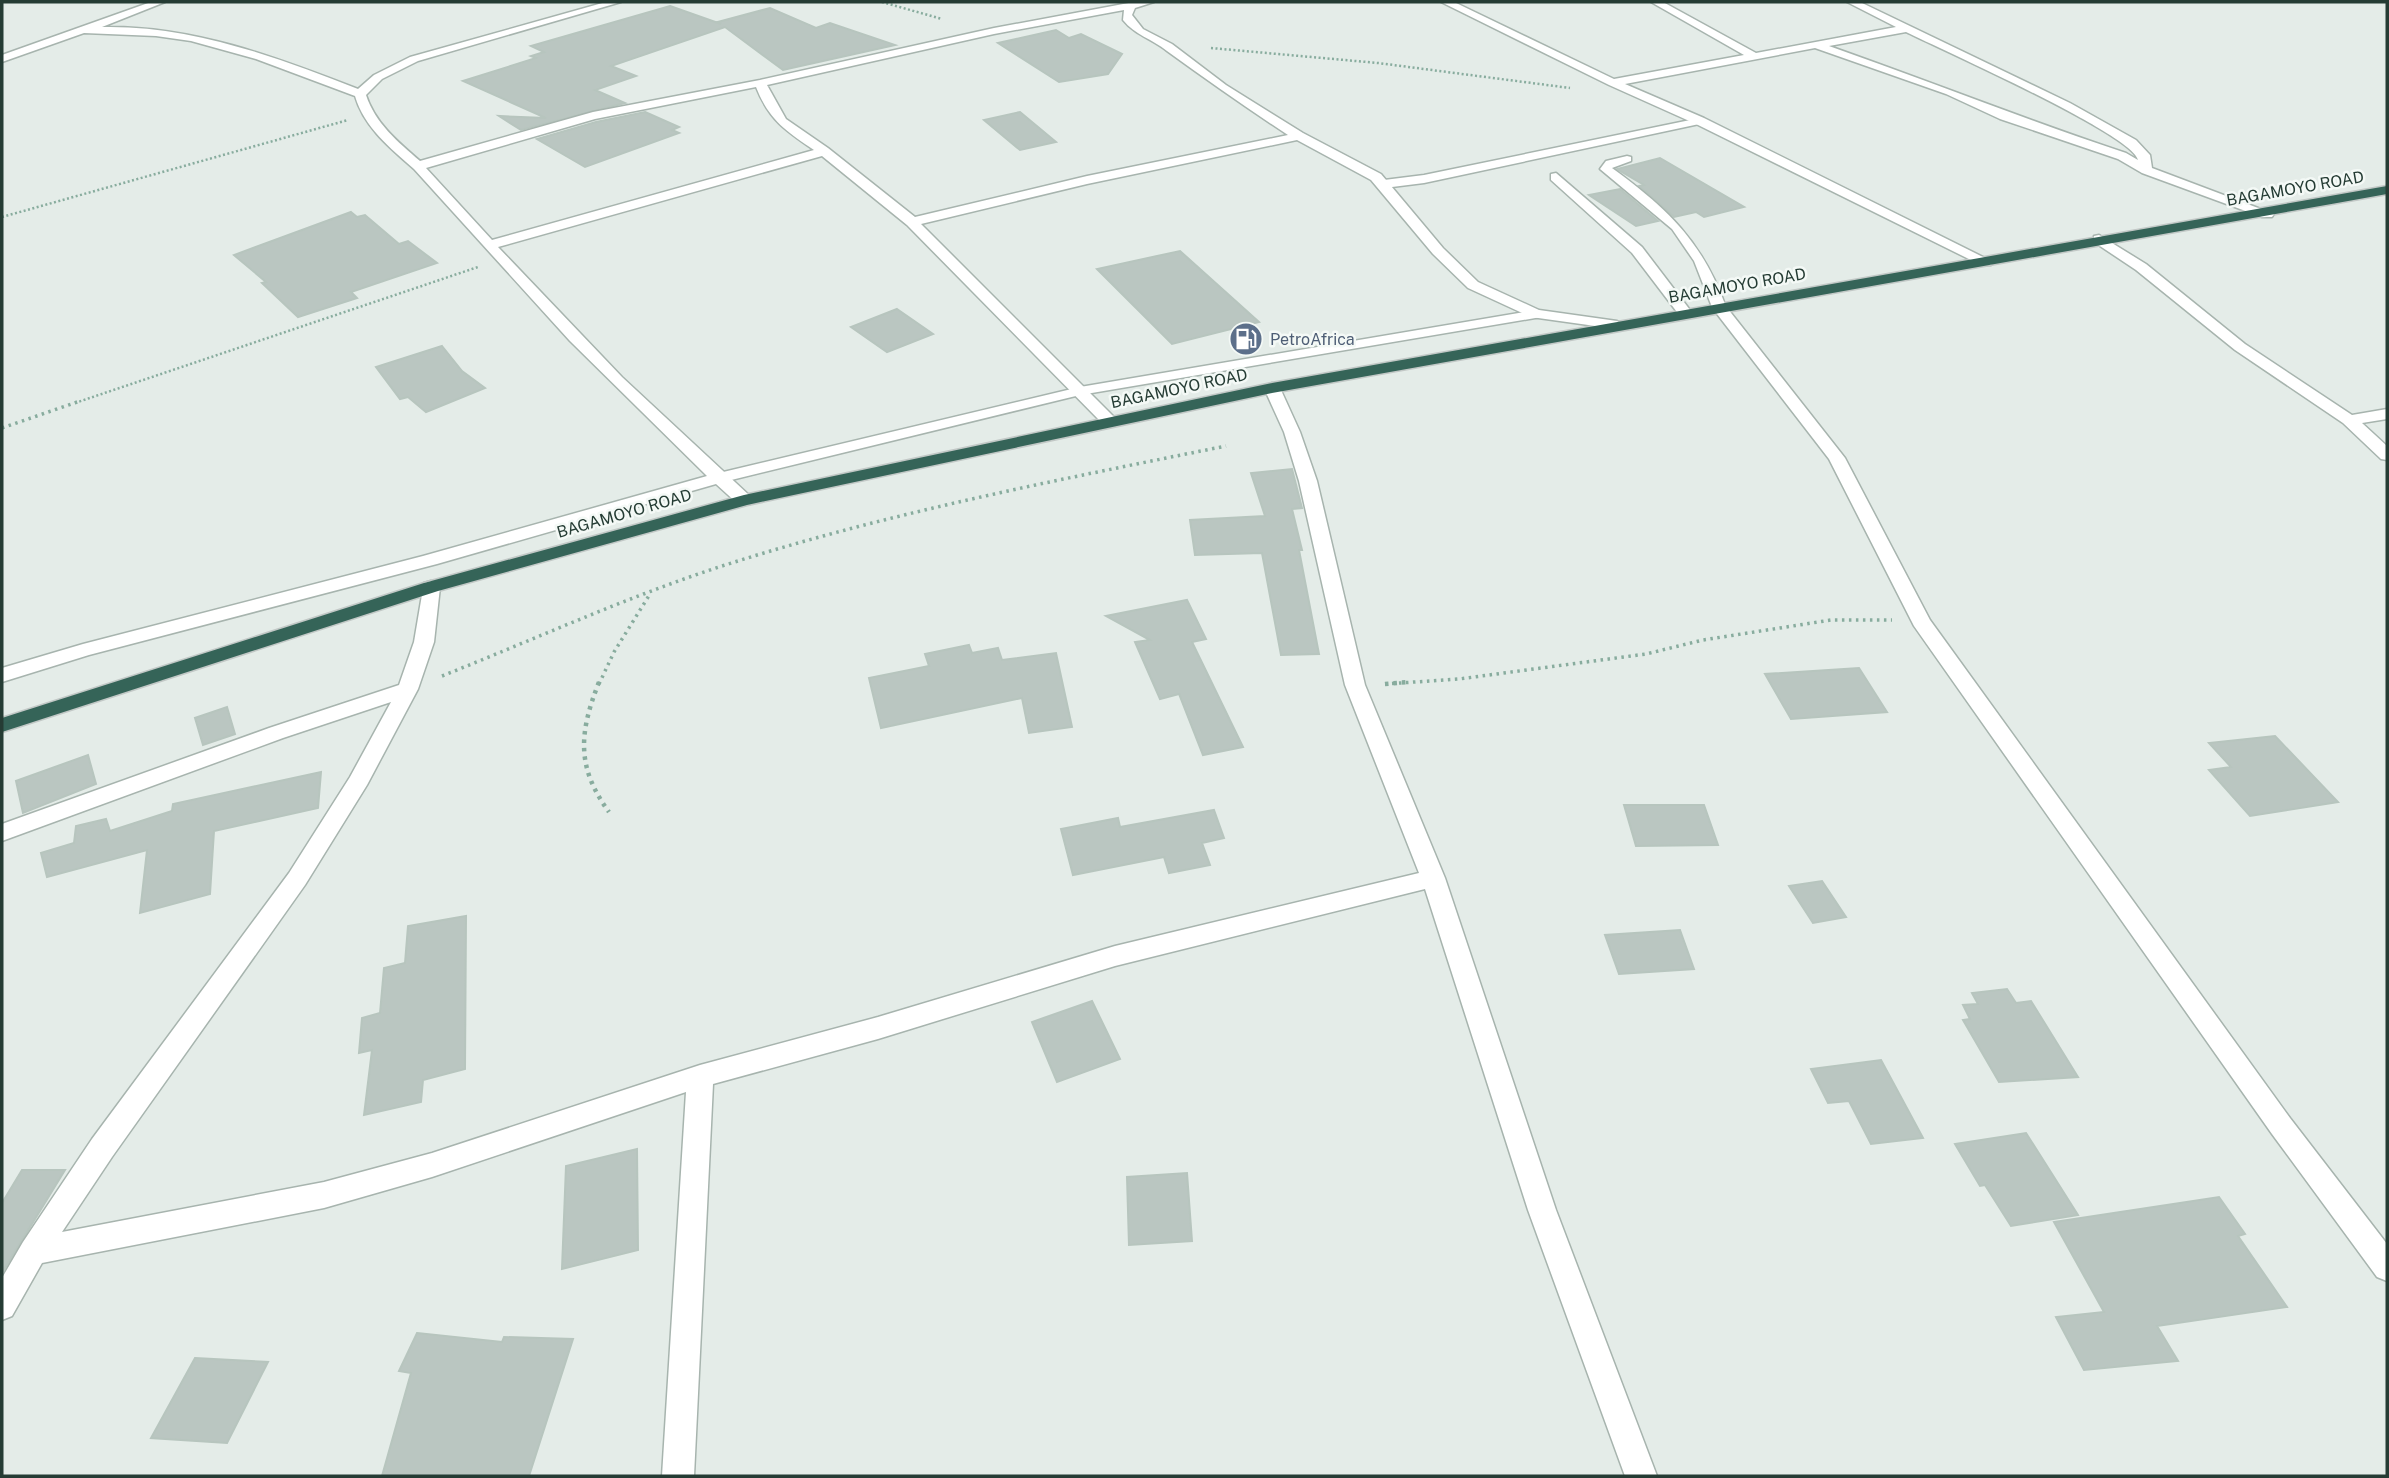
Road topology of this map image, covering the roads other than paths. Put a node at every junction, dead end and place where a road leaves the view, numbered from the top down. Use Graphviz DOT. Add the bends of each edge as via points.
graph roads {
  1 [pos="160,2"];
  2 [pos="616,2"];
  3 [pos="1149,2"];
  4 [pos="1446,2"];
  5 [pos="1656,2"];
  6 [pos="1852,2"];
  7 [pos="1131,6"];
  8 [pos="1910,28"];
  9 [pos="85,30"];
  10 [pos="1816,45"];
  11 [pos="1752,55"];
  12 [pos="2,59"];
  13 [pos="760,83"];
  14 [pos="1613,83"];
  15 [pos="359,94"];
  16 [pos="1700,121"];
  17 [pos="1299,136"];
  18 [pos="824,150"];
  19 [pos="1627,159"];
  20 [pos="418,166"];
  21 [pos="2146,170"];
  22 [pos="1556,177"];
  23 [pos="1384,184"];
  24 [pos="2387,190"];
  25 [pos="2267,214"];
  26 [pos="912,222"];
  27 [pos="2099,239"];
  28 [pos="489,245"];
  29 [pos="1986,262"];
  30 [pos="1719,307"];
  31 [pos="1685,313"];
  32 [pos="1536,314"];
  33 [pos="1618,325"];
  34 [pos="1272,388"];
  35 [pos="1080,391"];
  36 [pos="2387,414"];
  37 [pos="2349,421"];
  38 [pos="1110,422"];
  39 [pos="2387,455"];
  40 [pos="719,478"];
  41 [pos="744,500"];
  42 [pos="431,587"];
  43 [pos="2,675"];
  44 [pos="408,689"];
  45 [pos="2,725"];
  46 [pos="2,833"];
  47 [pos="1433,878"];
  48 [pos="700,1076"];
  49 [pos="33,1251"];
  50 [pos="2387,1267"];
  51 [pos="2,1306"];
  52 [pos="678,1476"];
  53 [pos="1641,1476"];
  1 -- 9 [label="street"];
  2 -- 15 [label="street" via="414,59 378,77"];
  3 -- 7 [label="street"];
  4 -- 14 [label="street"];
  5 -- 11 [label="street"];
  6 -- 8 [label="street"];
  7 -- 13 [label="street"];
  7 -- 17 [label="street" via="1127,15 1132,25"];
  8 -- 10 [label="street"];
  8 -- 21 [label="street" via="2132,143 2144,155"];
  9 -- 12 [label="street"];
  9 -- 15 [label="street" via="141,29 202,39 253,53"];
  10 -- 11 [label="street"];
  10 -- 21 [label="street" via="2122,156"];
  11 -- 14 [label="street"];
  13 -- 18 [label="street" via="782,121"];
  13 -- 20 [label="street" via="593,116"];
  14 -- 16 [label="street"];
  15 -- 20 [label="street" via="362,106"];
  16 -- 23 [label="lane"];
  16 -- 29 [label="street"];
  17 -- 23 [label="street"];
  17 -- 26 [label="street"];
  18 -- 26 [label="street"];
  18 -- 28 [label="street"];
  19 -- 30 [label="lane" via="1609,163 1606,169 1661,209 1691,242 1710,276"];
  20 -- 28 [label="street"];
  21 -- 25 [label="street"];
  22 -- 31 [label="street" via="1637,250"];
  23 -- 32 [label="street" via="1397,205 1473,285"];
  24 -- 25 [label="highway, BAGAMOYO ROAD"];
  25 -- 27 [label="highway, BAGAMOYO ROAD"];
  26 -- 35 [label="street"];
  27 -- 29 [label="highway, BAGAMOYO ROAD"];
  27 -- 37 [label="street" via="2239,347"];
  28 -- 40 [label="street"];
  29 -- 30 [label="highway, BAGAMOYO ROAD"];
  30 -- 31 [label="highway, BAGAMOYO ROAD"];
  30 -- 50 [label="street" via="1837,457 1921,622"];
  31 -- 33 [label="highway, BAGAMOYO ROAD"];
  32 -- 33 [label="street"];
  32 -- 35 [label="lane"];
  33 -- 34 [label="highway, BAGAMOYO ROAD"];
  34 -- 38 [label="highway, BAGAMOYO ROAD"];
  34 -- 47 [label="street" via="1308,481 1355,685"];
  35 -- 38 [label="street"];
  35 -- 40 [label="lane"];
  36 -- 37 [label="street"];
  37 -- 39 [label="street"];
  38 -- 41 [label="highway, BAGAMOYO ROAD"];
  40 -- 41 [label="street"];
  40 -- 43 [label="street"];
  41 -- 42 [label="highway, BAGAMOYO ROAD"];
  42 -- 44 [label="street" via="424,642"];
  42 -- 45 [label="highway, BAGAMOYO ROAD"];
  44 -- 46 [label="street"];
  44 -- 49 [label="street" via="359,780 296,879"];
  47 -- 48 [label="street" via="1115,956"];
  47 -- 53 [label="street" via="1542,1210"];
  48 -- 49 [label="street" via="432,1165 324,1195"];
  48 -- 52 [label="street"];
  49 -- 51 [label="street"];
}
